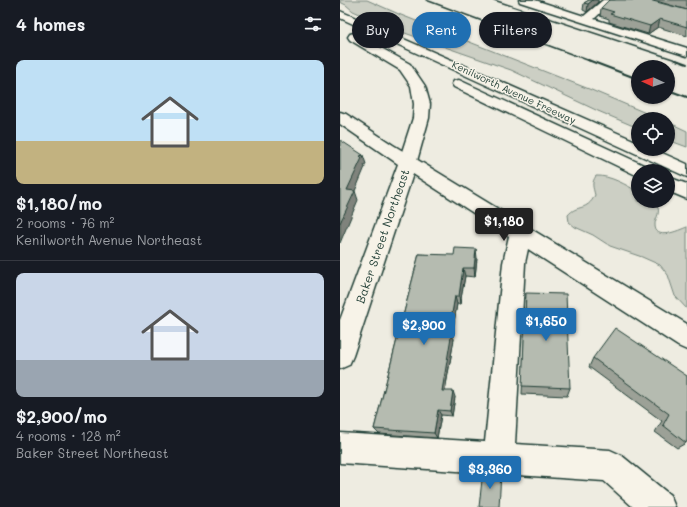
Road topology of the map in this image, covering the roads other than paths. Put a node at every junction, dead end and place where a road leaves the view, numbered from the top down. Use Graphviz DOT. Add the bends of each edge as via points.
graph roads {
  1 [pos="524,0"];
  2 [pos="609,0"];
  3 [pos="340,14"];
  4 [pos="586,20"];
  5 [pos="340,30"];
  6 [pos="352,36"];
  7 [pos="373,48"];
  8 [pos="379,48"];
  9 [pos="687,52"];
  10 [pos="426,69"];
  11 [pos="448,79"];
  12 [pos="340,117"];
  13 [pos="408,161"];
  14 [pos="631,166"];
  15 [pos="687,171"];
  16 [pos="675,186"];
  17 [pos="687,192"];
  18 [pos="520,232"];
  19 [pos="687,338"];
  20 [pos="340,356"];
  21 [pos="340,448"];
  22 [pos="499,459"];
  23 [pos="658,507"];
  1 -- 4 [label="main road"];
  2 -- 4 [label="main road"];
  3 -- 15 [label="main road, Kenilworth Avenue Freeway"];
  4 -- 9 [label="main road"];
  5 -- 6 [label="main road"];
  7 -- 13 [label="main road, Baker Street Northeast" via="405,67 418,86 422,104 421,118"];
  8 -- 10 [label="main road"];
  11 -- 14 [label="main road, Kenilworth Avenue Freeway"];
  12 -- 13 [label="main road"];
  13 -- 18 [label="main road"];
  13 -- 20 [label="main road, Baker Street Northeast"];
  16 -- 17 [label="main road"];
  18 -- 19 [label="main road"];
  18 -- 22 [label="main road" via="514,263"];
  21 -- 22 [label="main road"];
  22 -- 23 [label="main road" via="610,466"];
}
